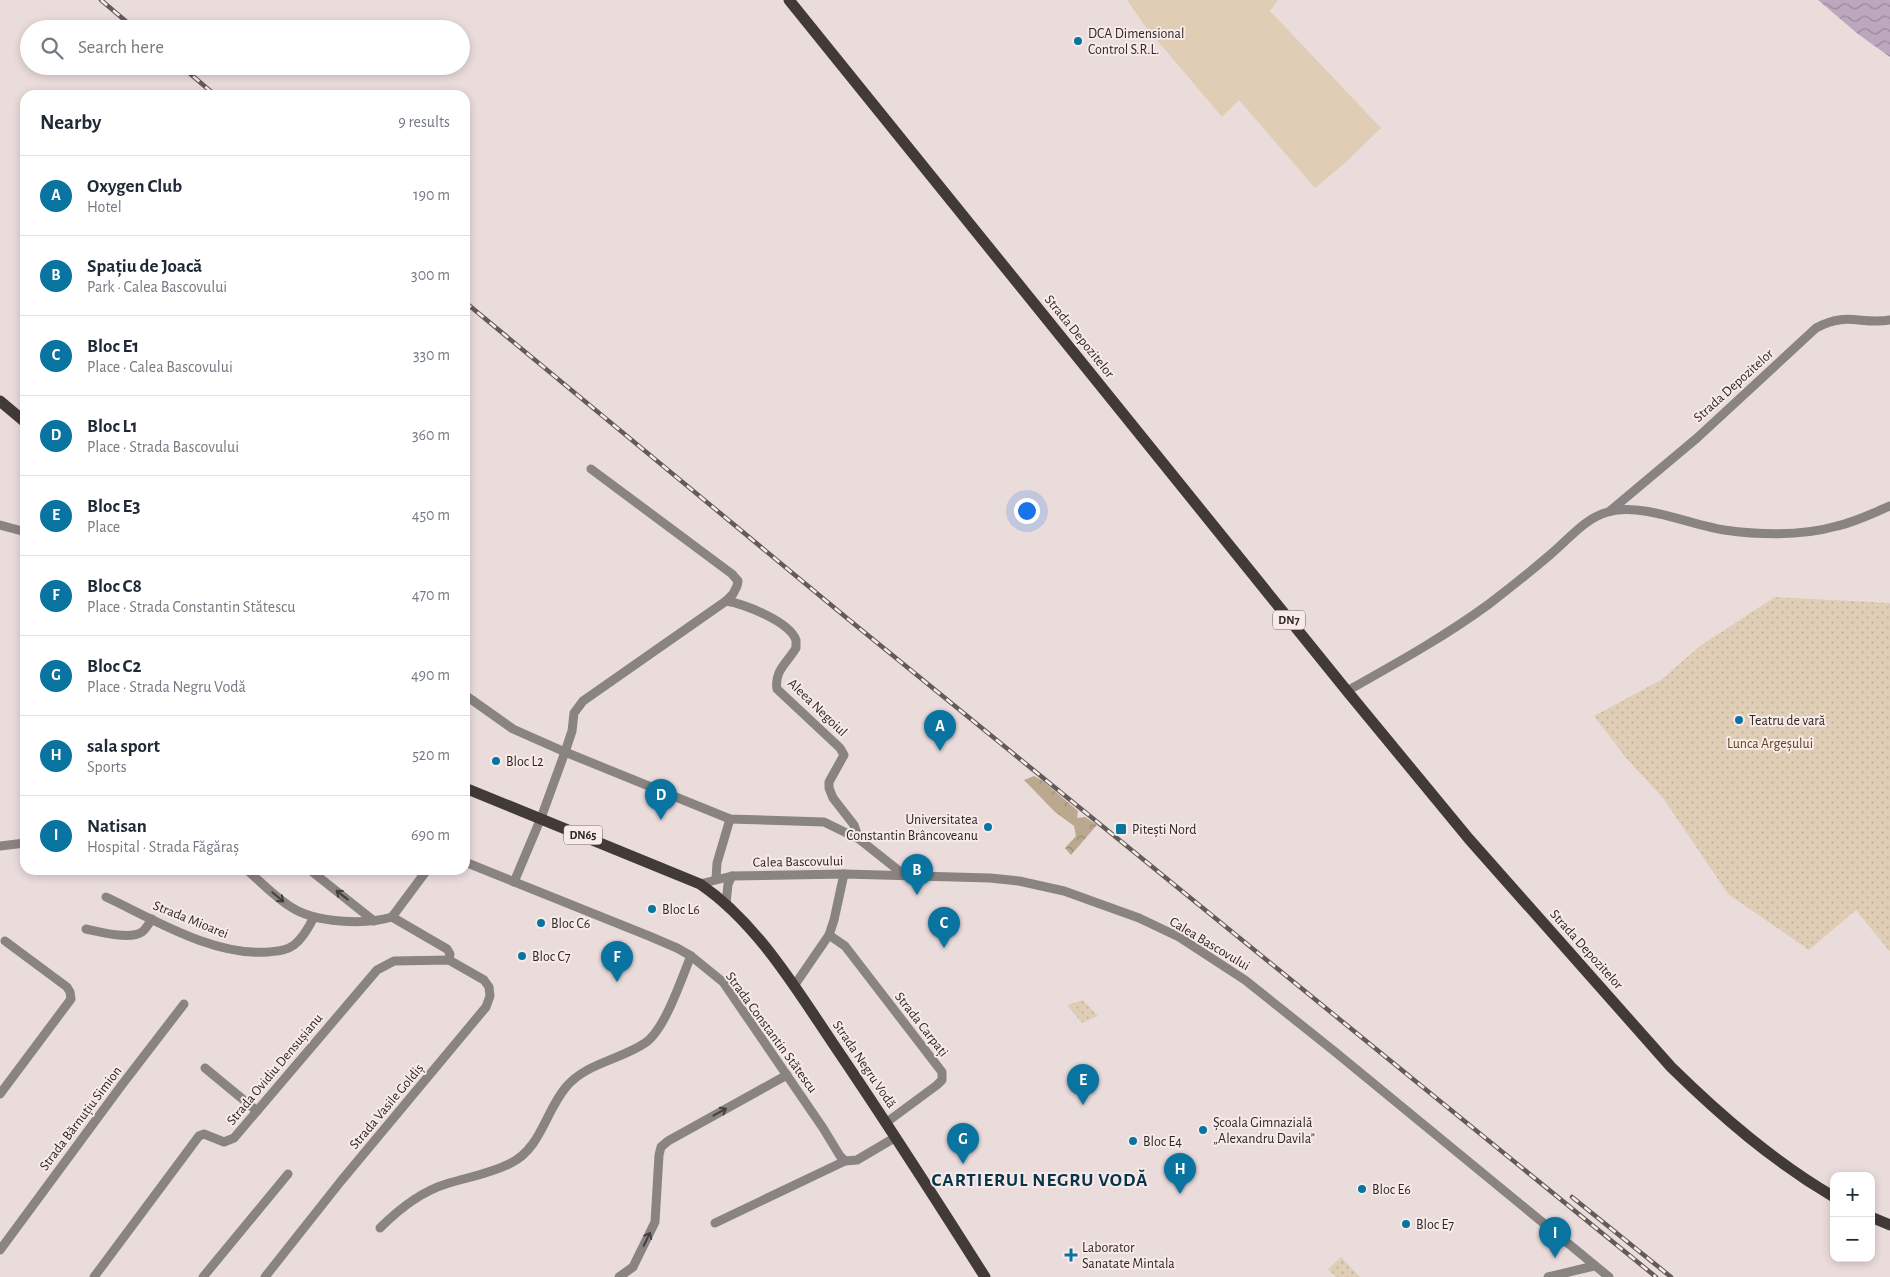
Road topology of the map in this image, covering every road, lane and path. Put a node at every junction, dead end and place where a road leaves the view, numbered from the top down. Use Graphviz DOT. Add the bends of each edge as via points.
graph roads {
  1 [pos="789,0"];
  2 [pos="1890,320"];
  3 [pos="0,401"];
  4 [pos="20,418"];
  5 [pos="591,470"];
  6 [pos="1890,506"];
  7 [pos="1610,511"];
  8 [pos="0,525"];
  9 [pos="20,530"];
  10 [pos="726,601"];
  11 [pos="1346,691"];
  12 [pos="470,699"];
  13 [pos="565,752"];
  14 [pos="470,790"];
  15 [pos="541,818"];
  16 [pos="730,820"];
  17 [pos="859,839"];
  18 [pos="20,844"];
  19 [pos="0,846"];
  20 [pos="470,864"];
  21 [pos="844,874"];
  22 [pos="903,874"];
  23 [pos="253,875"];
  24 [pos="316,875"];
  25 [pos="423,875"];
  26 [pos="732,876"];
  27 [pos="716,879"];
  28 [pos="514,882"];
  29 [pos="700,884"];
  30 [pos="106,897"];
  31 [pos="726,904"];
  32 [pos="314,917"];
  33 [pos="392,917"];
  34 [pos="152,919"];
  35 [pos="374,921"];
  36 [pos="86,929"];
  37 [pos="829,935"];
  38 [pos="5,941"];
  39 [pos="690,956"];
  40 [pos="449,960"];
  41 [pos="794,986"];
  42 [pos="184,1004"];
  43 [pos="204,1068"];
  44 [pos="787,1075"];
  45 [pos="0,1094"];
  46 [pos="257,1112"];
  47 [pos="886,1122"];
  48 [pos="896,1137"];
  49 [pos="845,1161"];
  50 [pos="288,1174"];
  51 [pos="1830,1194"];
  52 [pos="1875,1219"];
  53 [pos="715,1223"];
  54 [pos="1890,1225"];
  55 [pos="380,1228"];
  56 [pos="0,1250"];
  57 [pos="1594,1266"];
  58 [pos="94,1277"];
  59 [pos="203,1277"];
  60 [pos="265,1277"];
  61 [pos="619,1277"];
  62 [pos="985,1277"];
  63 [pos="1548,1277"];
  64 [pos="1608,1277"];
  1 -- 11 [label="main road, Strada Depozitelor / DN7"];
  2 -- 7 [label="street, Strada Depozitelor" via="1846,318 1816,328 1704,431"];
  3 -- 4 [label="main road"];
  5 -- 10 [label="street" via="732,574 738,580 737,586"];
  6 -- 7 [label="street, Strada Depozitelor" via="1837,526 1762,533 1724,530 1654,513"];
  7 -- 11 [label="street, Strada Depozitelor" via="1581,528 1454,628"];
  8 -- 9 [label="street"];
  10 -- 13 [label="street" via="583,701 574,713"];
  10 -- 17 [label="street, Aleea Negoiul" via="756,610 785,627 796,639 796,648 775,679 776,689 844,754 829,788 854,824"];
  11 -- 51 [label="main road, Strada Depozitelor / DN7" via="1469,839 1671,1067 1755,1143"];
  12 -- 13 [label="street" via="513,729"];
  13 -- 15 [label="street"];
  13 -- 16 [label="street"];
  14 -- 15 [label="main road, DN65"];
  15 -- 28 [label="street"];
  15 -- 29 [label="main road, DN65"];
  16 -- 17 [label="street" via="824,822"];
  16 -- 27 [label="street"];
  17 -- 22 [label="street"];
  18 -- 19 [label="street"];
  20 -- 28 [label="street, Strada Constantin Stătescu"];
  21 -- 22 [label="street, Calea Bascovului"];
  21 -- 26 [label="street, Calea Bascovului"];
  21 -- 37 [label="street"];
  22 -- 57 [label="street, Calea Bascovului" via="990,878 1064,891 1139,918 1179,937 1245,980"];
  23 -- 32 [label="street, one-way" via="291,907"];
  35 -- 24 [label="street, one-way"];
  25 -- 33 [label="street"];
  26 -- 27 [label="street, Calea Bascovului"];
  26 -- 31 [label="street"];
  27 -- 29 [label="street, Calea Bascovului"];
  28 -- 39 [label="street, Strada Constantin Stătescu"];
  29 -- 31 [label="main road, Strada Negru Vodă"];
  30 -- 34 [label="street, Strada Mioarei"];
  31 -- 41 [label="main road, Strada Negru Vodă"];
  32 -- 34 [label="street, Strada Mioarei" via="295,945 283,951 261,952 216,946"];
  32 -- 35 [label="street"];
  33 -- 35 [label="street"];
  33 -- 40 [label="street" via="446,950 450,954"];
  34 -- 36 [label="street" via="140,933 116,935"];
  37 -- 41 [label="street"];
  37 -- 47 [label="street, Strada Carpați" via="845,946 942,1072 942,1080 937,1086"];
  38 -- 45 [label="street" via="67,987 71,999"];
  39 -- 44 [label="street, Strada Constantin Stătescu" via="723,982"];
  39 -- 55 [label="street" via="656,1032 646,1042 582,1073 567,1086 528,1150 512,1163 485,1174 444,1184 419,1196 395,1212"];
  40 -- 46 [label="street, Strada Ovidiu Densușianu" via="394,961 377,970"];
  40 -- 60 [label="street, Strada Vasile Goldiș" via="484,980 490,996 486,1006"];
  41 -- 47 [label="main road, Strada Negru Vodă"];
  42 -- 56 [label="street, Strada Bărnuțiu Simion"];
  43 -- 46 [label="street"];
  44 -- 49 [label="street, Strada Constantin Stătescu"];
  61 -- 44 [label="street, one-way" via="633,1267 655,1222 661,1147"];
  46 -- 58 [label="street, Strada Ovidiu Densușianu" via="229,1141 204,1134 199,1136"];
  47 -- 48 [label="main road, Strada Negru Vodă"];
  48 -- 49 [label="street" via="857,1160"];
  48 -- 62 [label="main road, Strada Negru Vodă"];
  49 -- 53 [label="street"];
  50 -- 59 [label="street"];
  52 -- 54 [label="main road"];
  57 -- 63 [label="street"];
  57 -- 64 [label="street, Calea Bascovului"];
}
